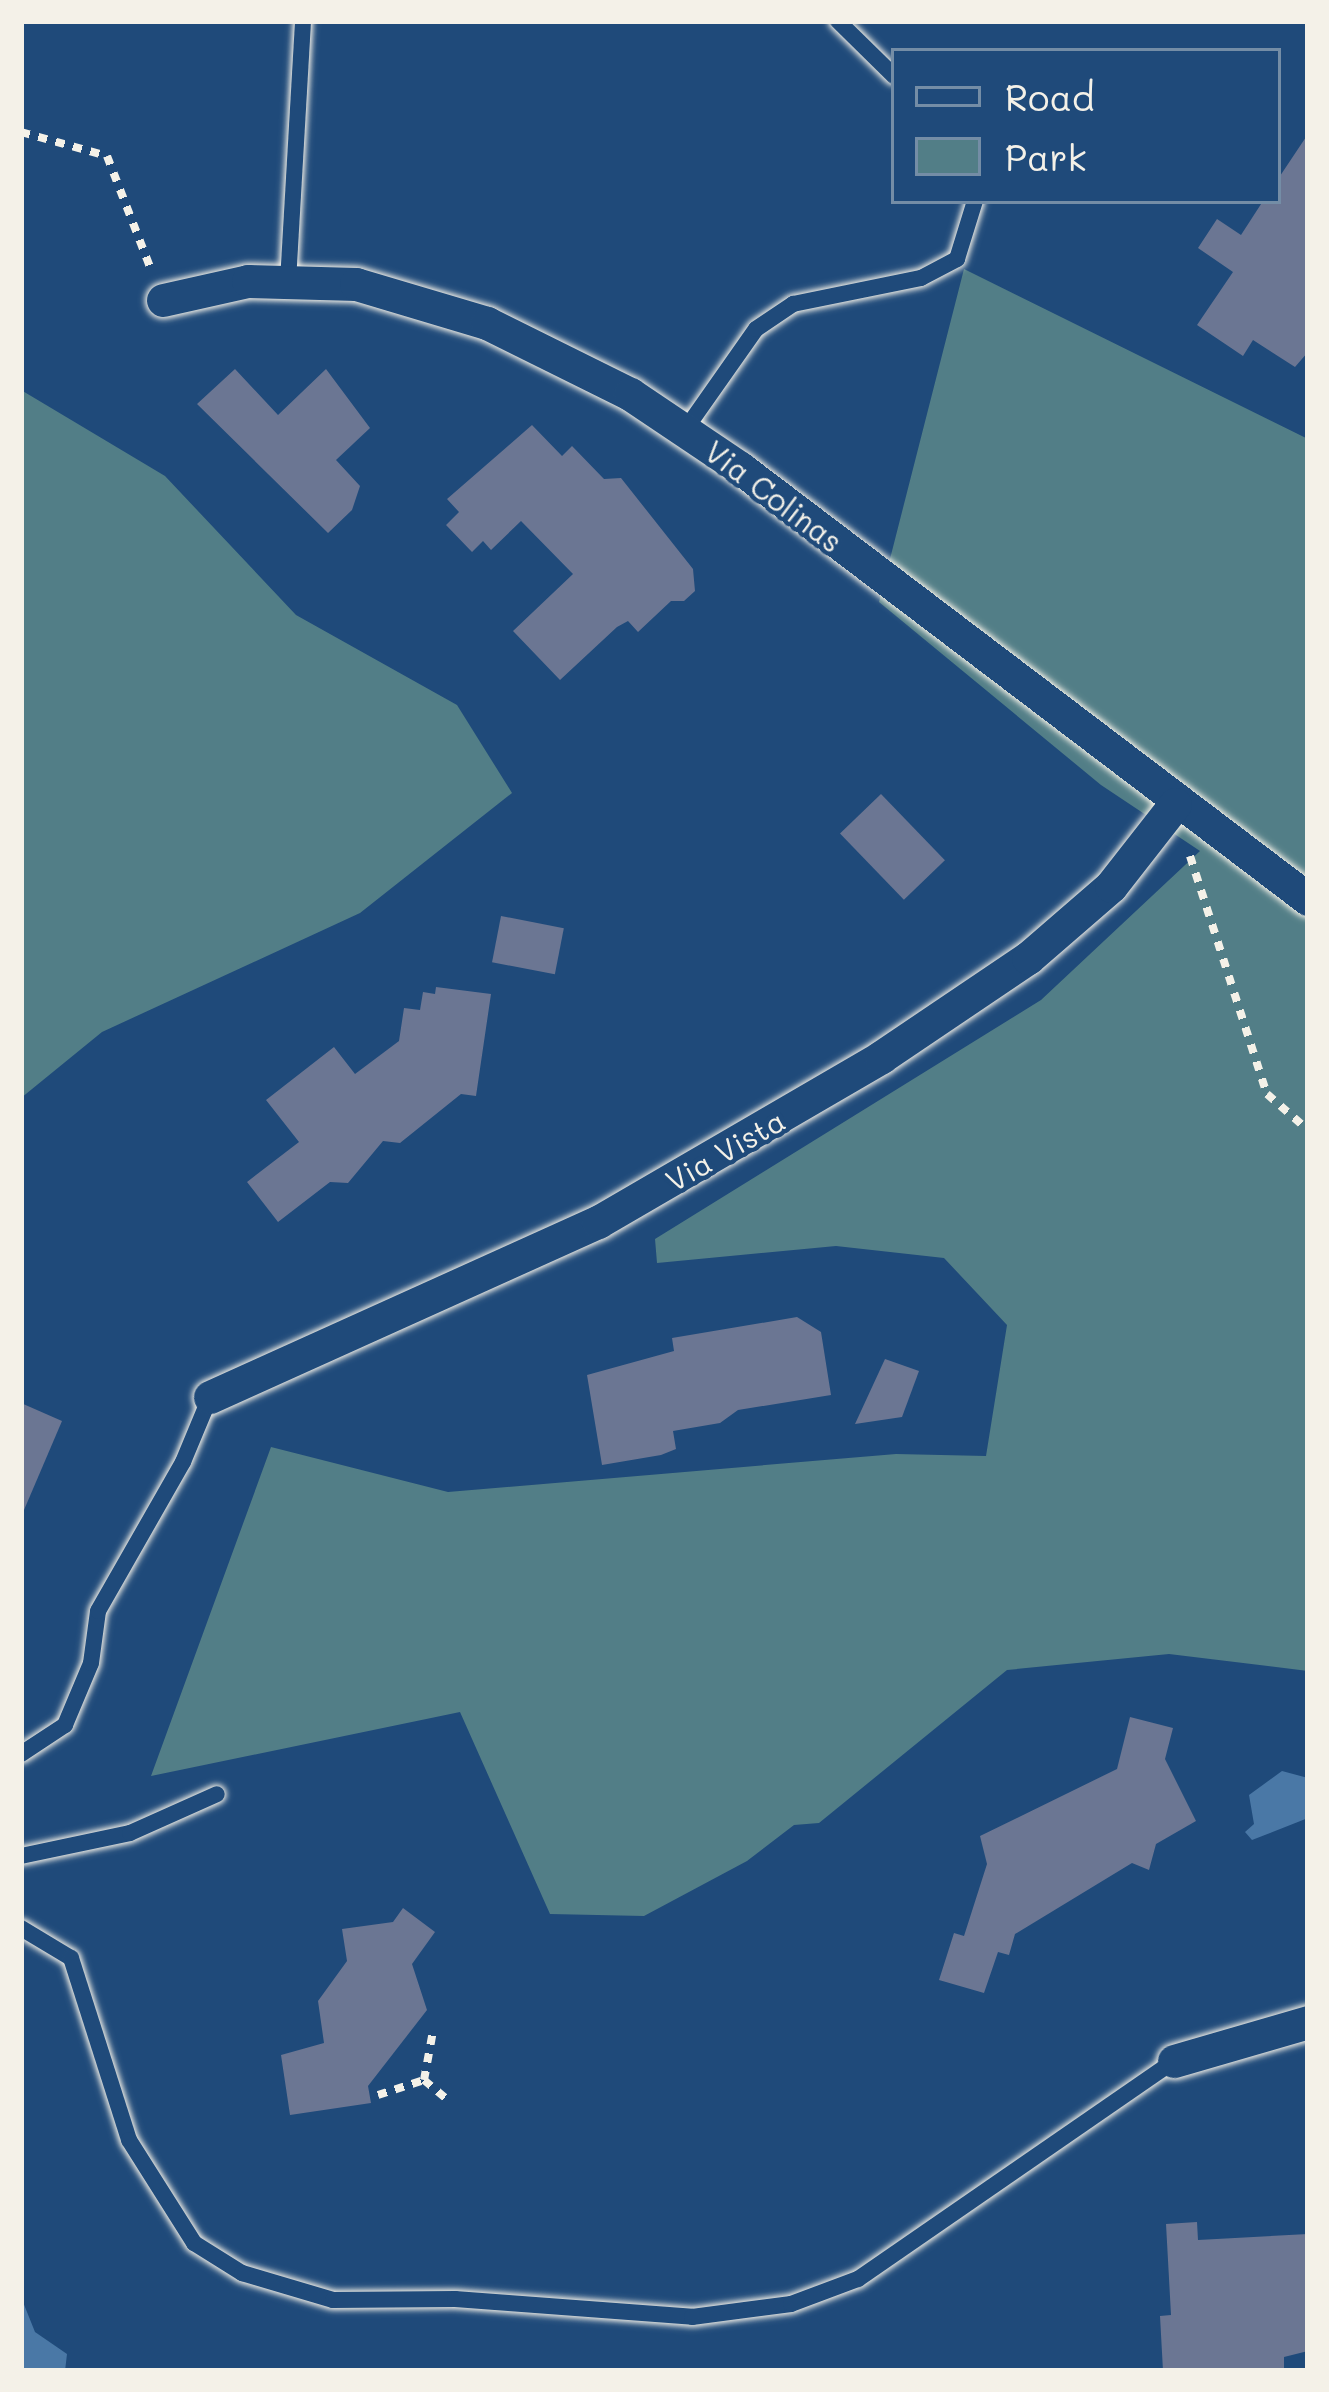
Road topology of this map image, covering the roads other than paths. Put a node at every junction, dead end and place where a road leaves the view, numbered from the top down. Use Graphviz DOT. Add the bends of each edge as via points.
graph roads {
  1 [pos="303,21"];
  2 [pos="838,21"];
  3 [pos="891,73"];
  4 [pos="974,204"];
  5 [pos="288,282"];
  6 [pos="163,300"];
  7 [pos="685,430"];
  8 [pos="1175,804"];
  9 [pos="1308,899"];
  10 [pos="210,1397"];
  11 [pos="21,1754"];
  12 [pos="217,1794"];
  13 [pos="21,1856"];
  14 [pos="21,1928"];
  15 [pos="1308,2022"];
  16 [pos="1174,2061"];
  1 -- 5 [label="lane"];
  2 -- 3 [label="lane"];
  4 -- 7 [label="lane" via="957,259 921,278 793,304 756,329"];
  5 -- 6 [label="street, Via Colinas" via="248,281"];
  5 -- 7 [label="street, Via Colinas" via="356,284 487,323"];
  7 -- 8 [label="street, Via Colinas"];
  8 -- 9 [label="street, Via Colinas"];
  8 -- 10 [label="street, Via Vista" via="1111,886 1028,958 842,1081 598,1222"];
  10 -- 11 [label="lane" via="184,1462 98,1611 91,1663 65,1725"];
  12 -- 13 [label="lane" via="130,1833"];
  14 -- 16 [label="lane" via="71,1958 129,2140 194,2243 242,2273 333,2300 455,2299 692,2317 791,2304 858,2279"];
  15 -- 16 [label="street"];
}
